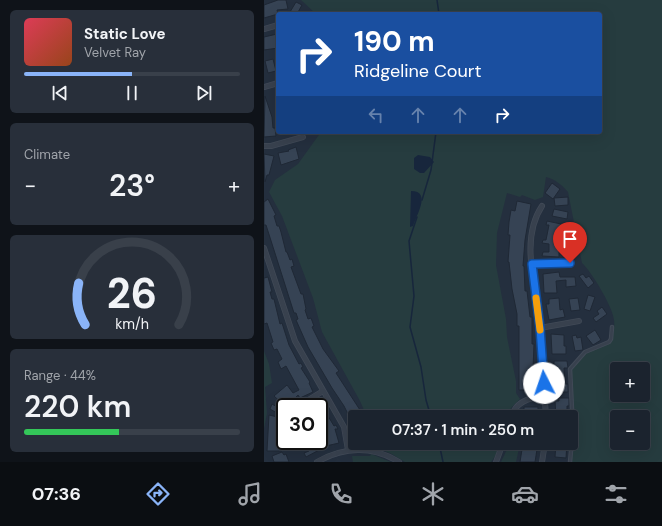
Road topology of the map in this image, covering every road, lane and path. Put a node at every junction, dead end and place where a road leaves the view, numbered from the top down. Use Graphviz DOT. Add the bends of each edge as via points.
graph roads {
  1 [pos="276,26"];
  2 [pos="264,29"];
  3 [pos="276,84"];
  4 [pos="264,87"];
  5 [pos="303,138"];
  6 [pos="264,146"];
  7 [pos="542,206"];
  8 [pos="264,248"];
  9 [pos="570,263"];
  10 [pos="532,264"];
  11 [pos="266,266"];
  12 [pos="579,322"];
  13 [pos="612,327"];
  14 [pos="540,328"];
  15 [pos="323,391"];
  16 [pos="545,397"];
  17 [pos="312,398"];
  18 [pos="515,410"];
  19 [pos="546,410"];
  20 [pos="348,450"];
  21 [pos="367,450"];
  22 [pos="500,450"];
  23 [pos="544,450"];
  24 [pos="318,462"];
  25 [pos="399,462"];
  26 [pos="496,462"];
  27 [pos="542,462"];
  28 [pos="570,462"];
  1 -- 2 [label="street"];
  3 -- 4 [label="street"];
  5 -- 6 [label="street"];
  7 -- 10 [label="street" via="535,216 530,245"];
  8 -- 11 [label="street"];
  9 -- 10 [label="street"];
  10 -- 14 [label="street"];
  11 -- 15 [label="street" via="295,341"];
  12 -- 14 [label="street"];
  13 -- 28 [label="lane" via="609,342 585,352 570,369 573,429"];
  14 -- 16 [label="street"];
  15 -- 17 [label="street"];
  15 -- 20 [label="street" via="344,427"];
  16 -- 18 [label="street" via="522,402"];
  16 -- 19 [label="street"];
  20 -- 24 [label="street" via="332,454"];
  21 -- 25 [label="street"];
  22 -- 26 [label="street"];
  23 -- 27 [label="street"];
}
